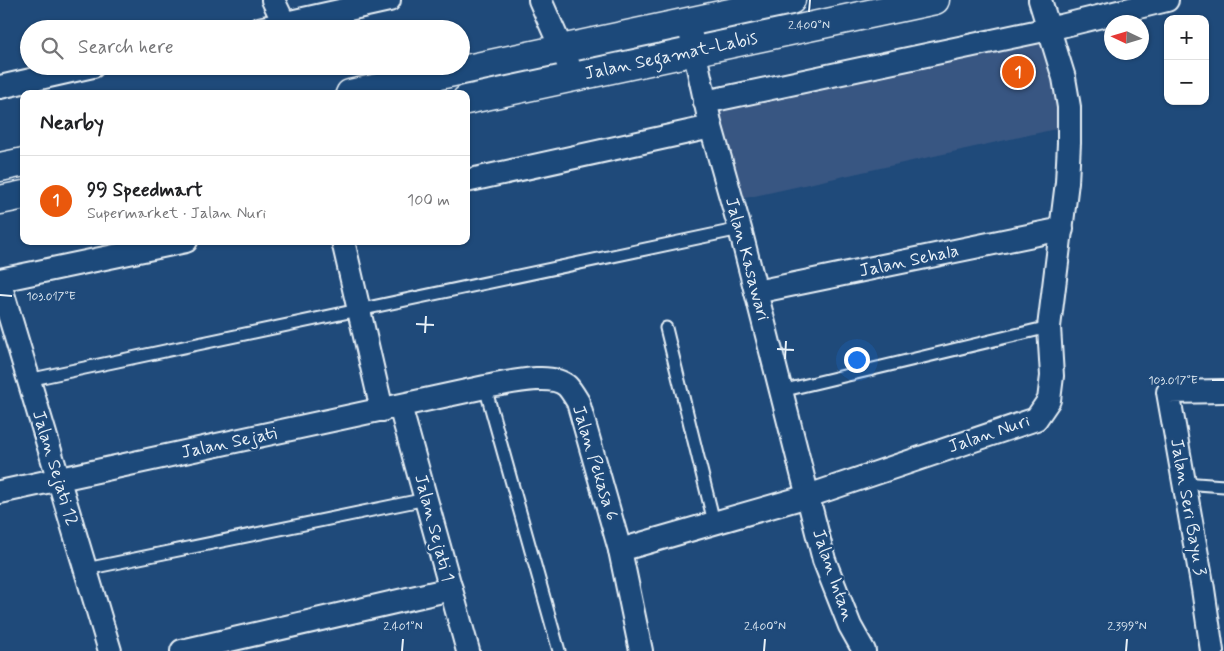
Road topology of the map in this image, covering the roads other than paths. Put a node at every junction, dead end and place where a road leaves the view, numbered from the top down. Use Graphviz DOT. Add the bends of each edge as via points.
graph roads {
  1 [pos="273,0"];
  2 [pos="389,0"];
  3 [pos="540,0"];
  4 [pos="791,0"];
  5 [pos="935,0"];
  6 [pos="1040,0"];
  7 [pos="1167,0"];
  8 [pos="283,20"];
  9 [pos="298,20"];
  10 [pos="688,22"];
  11 [pos="1049,29"];
  12 [pos="562,50"];
  13 [pos="695,51"];
  14 [pos="470,69"];
  15 [pos="53,75"];
  16 [pos="442,75"];
  17 [pos="574,76"];
  18 [pos="0,87"];
  19 [pos="369,90"];
  20 [pos="470,99"];
  21 [pos="705,102"];
  22 [pos="711,127"];
  23 [pos="20,163"];
  24 [pos="0,167"];
  25 [pos="470,180"];
  26 [pos="20,196"];
  27 [pos="0,200"];
  28 [pos="740,229"];
  29 [pos="1062,229"];
  30 [pos="167,245"];
  31 [pos="345,245"];
  32 [pos="0,280"];
  33 [pos="0,284"];
  34 [pos="756,292"];
  35 [pos="360,310"];
  36 [pos="666,328"];
  37 [pos="1049,328"];
  38 [pos="28,380"];
  39 [pos="484,387"];
  40 [pos="781,391"];
  41 [pos="1224,391"];
  42 [pos="391,408"];
  43 [pos="58,480"];
  44 [pos="1182,483"];
  45 [pos="1224,486"];
  46 [pos="0,492"];
  47 [pos="808,496"];
  48 [pos="426,499"];
  49 [pos="714,522"];
  50 [pos="620,550"];
  51 [pos="86,569"];
  52 [pos="451,589"];
  53 [pos="1214,589"];
  54 [pos="110,651"];
  55 [pos="182,651"];
  56 [pos="468,651"];
  57 [pos="559,651"];
  58 [pos="641,651"];
  59 [pos="864,651"];
  60 [pos="1212,651"];
  1 -- 8 [label="street"];
  2 -- 9 [label="street"];
  3 -- 12 [label="street"];
  4 -- 10 [label="highway, Jalan Segamat-Labis"];
  5 -- 13 [label="highway, Jalan Segamat-Labis"];
  6 -- 11 [label="street, Jalan Nuri"];
  7 -- 11 [label="street"];
  10 -- 12 [label="highway, Jalan Segamat-Labis"];
  10 -- 13 [label="street, Jalan Kasawari"];
  11 -- 21 [label="street"];
  11 -- 29 [label="street, Jalan Nuri" via="1069,107"];
  12 -- 14 [label="highway, Jalan Segamat-Labis"];
  12 -- 17 [label="street"];
  13 -- 17 [label="highway, Jalan Segamat-Labis"];
  13 -- 21 [label="street, Jalan Kasawari"];
  15 -- 18 [label="street"];
  16 -- 19 [label="highway, Jalan Segamat-Labis"];
  17 -- 20 [label="highway, Jalan Segamat-Labis"];
  21 -- 22 [label="street, Jalan Kasawari"];
  22 -- 25 [label="street"];
  22 -- 28 [label="street, Jalan Kasawari"];
  23 -- 24 [label="highway"];
  26 -- 27 [label="highway"];
  28 -- 34 [label="street, Jalan Kasawari"];
  28 -- 35 [label="lane"];
  29 -- 34 [label="street, Jalan Sehala"];
  29 -- 37 [label="street, Jalan Nuri"];
  30 -- 32 [label="street"];
  31 -- 35 [label="street, Jalan Sejati 1"];
  33 -- 38 [label="street, Jalan Sejati 12"];
  34 -- 40 [label="street, Jalan Kasawari"];
  35 -- 38 [label="lane"];
  35 -- 42 [label="street, Jalan Sejati 1"];
  36 -- 49 [label="lane"];
  37 -- 40 [label="lane"];
  37 -- 47 [label="street, Jalan Nuri" via="1052,376 1049,400 1036,419"];
  38 -- 43 [label="street, Jalan Sejati 12"];
  39 -- 42 [label="street, Jalan Pekasa 6"];
  39 -- 50 [label="street, Jalan Pekasa 6" via="531,379 552,379 566,385 578,402"];
  39 -- 57 [label="lane"];
  40 -- 47 [label="street, Jalan Kasawari"];
  41 -- 44 [label="street, Jalan Seri Bayu 3" via="1168,392"];
  42 -- 43 [label="street, Jalan Sejati"];
  42 -- 48 [label="street, Jalan Sejati 1"];
  43 -- 46 [label="street, Jalan Sejati"];
  43 -- 51 [label="street, Jalan Sejati 12"];
  44 -- 45 [label="lane"];
  44 -- 53 [label="street, Jalan Seri Bayu 3"];
  47 -- 49 [label="street, Jalan Nuri"];
  47 -- 59 [label="street, Jalan Intan" via="824,560 850,626"];
  48 -- 51 [label="lane"];
  48 -- 52 [label="street, Jalan Sejati 1"];
  49 -- 50 [label="street, Jalan Nuri"];
  50 -- 58 [label="street, Jalan Pekasa 6"];
  51 -- 54 [label="street, Jalan Sejati 12"];
  52 -- 55 [label="street"];
  52 -- 56 [label="street, Jalan Sejati 1"];
  53 -- 60 [label="street, Jalan Seri Bayu 3"];
}
